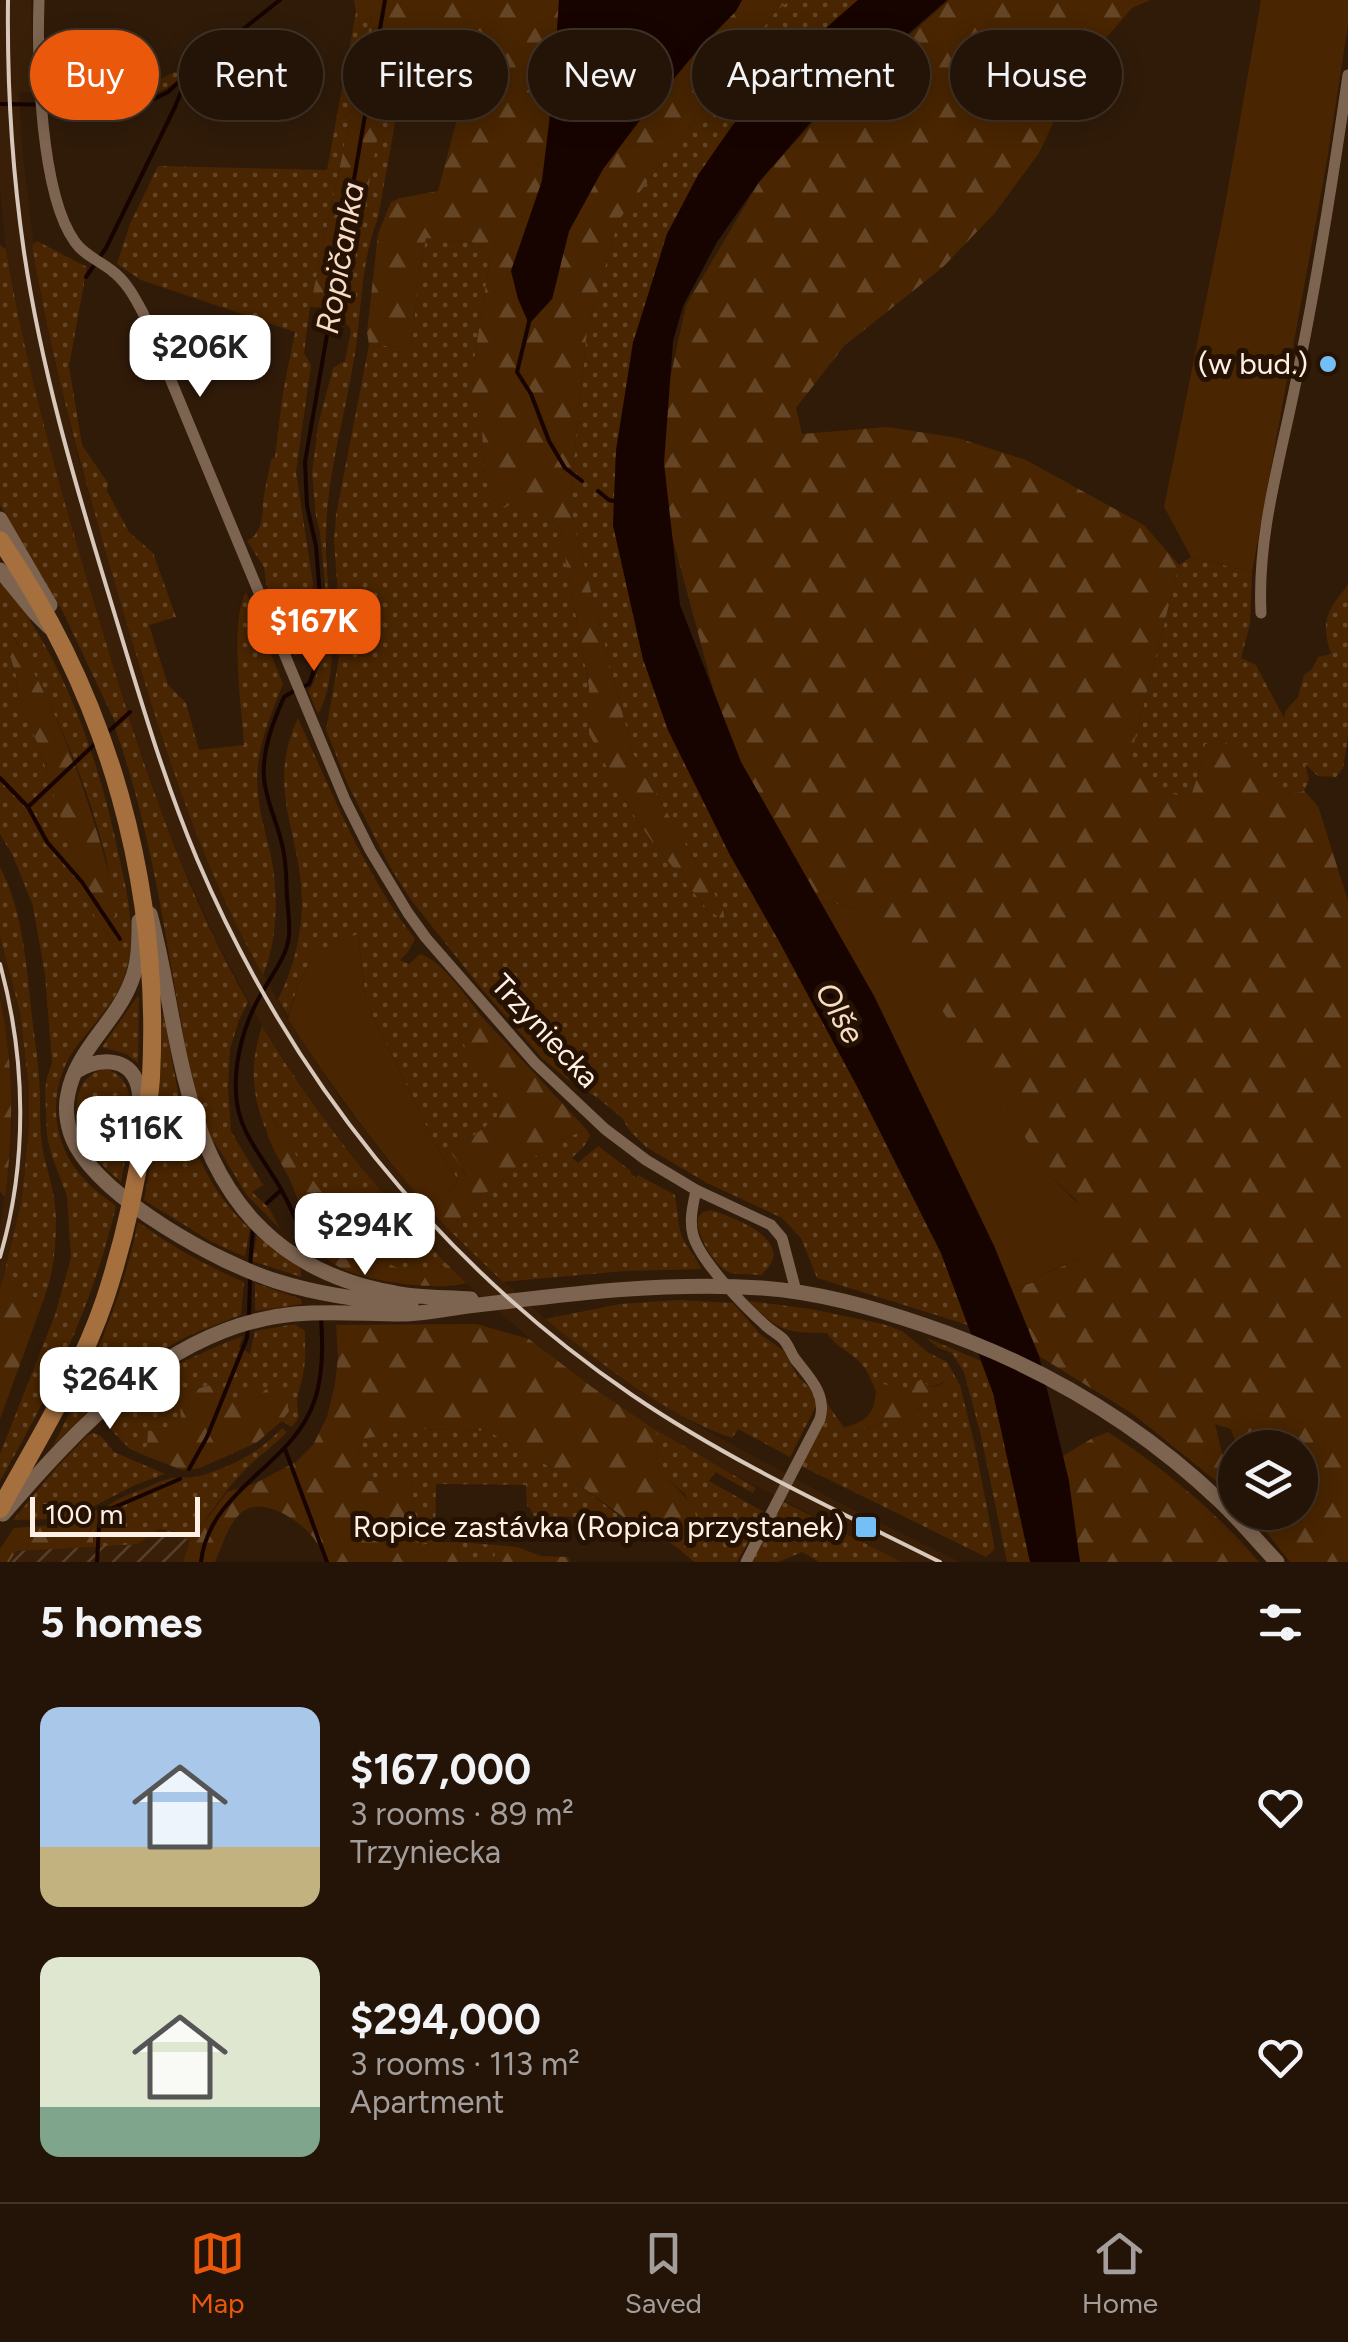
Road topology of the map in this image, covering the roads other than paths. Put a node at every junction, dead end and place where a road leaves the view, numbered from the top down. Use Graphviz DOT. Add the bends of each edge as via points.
graph roads {
  1 [pos="39,0"];
  2 [pos="1348,75"];
  3 [pos="1338,146"];
  4 [pos="1348,162"];
  5 [pos="0,519"];
  6 [pos="0,540"];
  7 [pos="0,570"];
  8 [pos="1261,613"];
  9 [pos="56,633"];
  10 [pos="137,866"];
  11 [pos="76,1072"];
  12 [pos="142,1147"];
  13 [pos="696,1190"];
  14 [pos="796,1292"];
  15 [pos="510,1301"];
  16 [pos="0,1513"];
  17 [pos="746,1562"];
  18 [pos="1277,1562"];
  1 -- 13 [label="street, Trzyniecka" via="42,115 69,233 122,280 142,313 370,850 426,938 535,1063 605,1129"];
  2 -- 3 [label="street"];
  3 -- 4 [label="street"];
  3 -- 8 [label="street" via="1268,512"];
  5 -- 9 [label="main road" via="50,604"];
  6 -- 9 [label="main road"];
  7 -- 9 [label="main road"];
  9 -- 10 [label="main road" via="100,732"];
  10 -- 11 [label="main road" via="138,951 131,984"];
  10 -- 12 [label="main road" via="152,991"];
  10 -- 15 [label="main road" via="185,1082 210,1156 253,1222 283,1249 344,1280 399,1294"];
  11 -- 12 [label="main road" via="108,1061 131,1072 140,1097"];
  11 -- 15 [label="main road" via="68,1120 92,1168 166,1226 218,1256 274,1280 343,1297 428,1305"];
  12 -- 16 [label="main road" via="104,1301"];
  13 -- 14 [label="street, Trzyniecka" via="771,1226 782,1238"];
  13 -- 17 [label="street" via="691,1222 701,1252 783,1338 822,1402 820,1420"];
  14 -- 15 [label="main road" via="684,1285"];
  14 -- 18 [label="main road" via="939,1330 1069,1388 1188,1474"];
  15 -- 16 [label="main road" via="405,1314 292,1314 212,1336 118,1395"];
}
